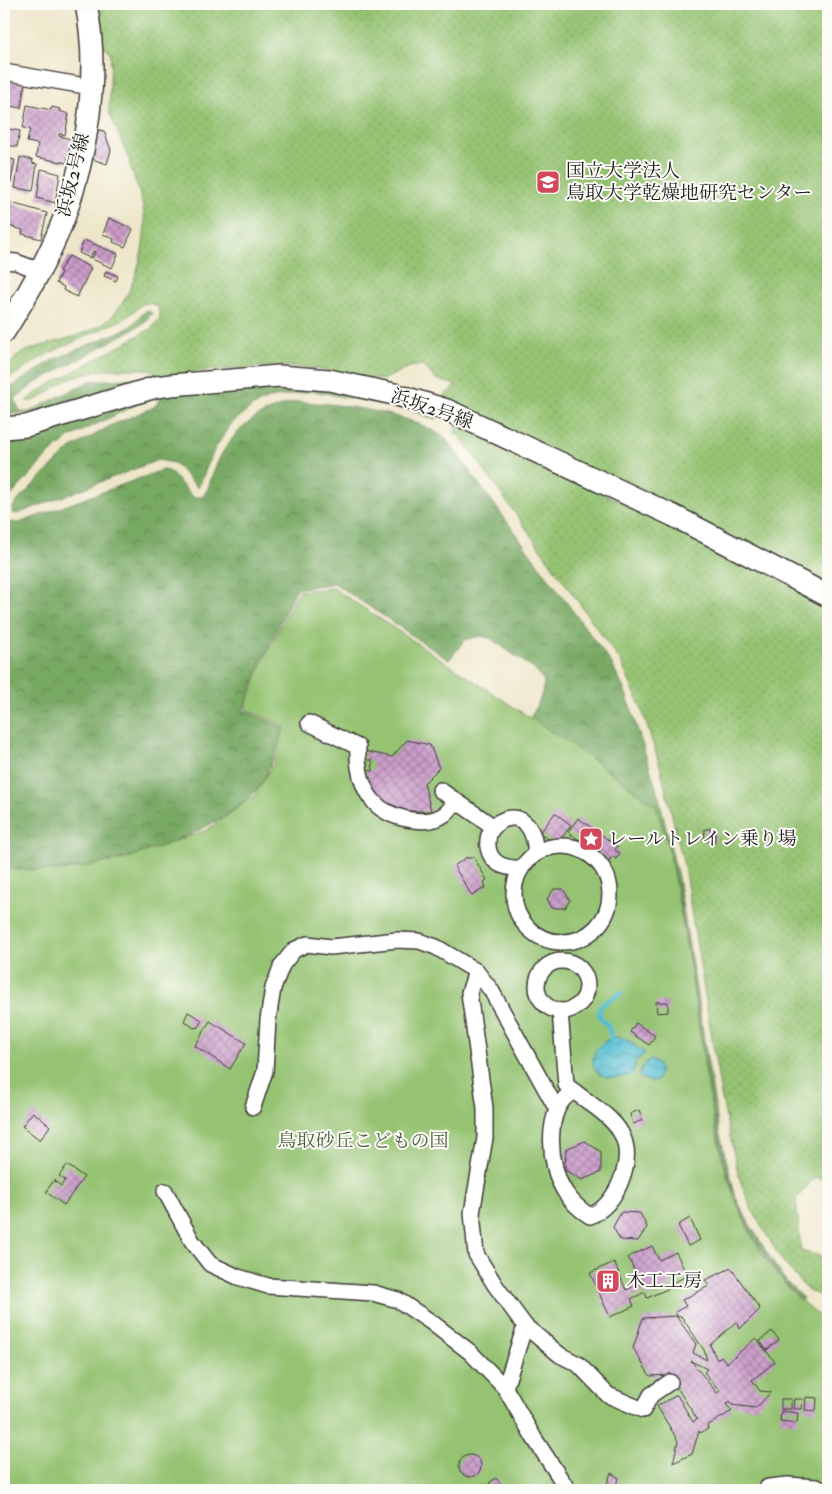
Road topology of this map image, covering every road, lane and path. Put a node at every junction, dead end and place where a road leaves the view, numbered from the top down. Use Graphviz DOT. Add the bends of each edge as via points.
graph roads {
  1 [pos="86,4"];
  2 [pos="4,72"];
  3 [pos="91,87"];
  4 [pos="4,261"];
  5 [pos="40,271"];
  6 [pos="4,332"];
  7 [pos="4,428"];
  8 [pos="828,596"];
  9 [pos="309,722"];
  10 [pos="440,790"];
  11 [pos="456,802"];
  12 [pos="494,827"];
  13 [pos="536,854"];
  14 [pos="521,868"];
  15 [pos="560,942"];
  16 [pos="560,961"];
  17 [pos="476,971"];
  18 [pos="560,1011"];
  19 [pos="574,1091"];
  20 [pos="253,1107"];
  21 [pos="556,1108"];
  22 [pos="165,1191"];
  23 [pos="525,1326"];
  24 [pos="670,1382"];
  25 [pos="505,1388"];
  26 [pos="568,1490"];
  27 [pos="769,1490"];
  28 [pos="816,1490"];
  1 -- 3 [label="street, 浜坂2号線" via="92,49"];
  2 -- 3 [label="street"];
  3 -- 5 [label="street, 浜坂2号線" via="82,151 64,218"];
  4 -- 5 [label="street"];
  5 -- 6 [label="street, 浜坂2号線"];
  7 -- 8 [label="street, 浜坂2号線" via="26,426 163,386 279,376 329,380 394,394 446,410 674,516"];
  9 -- 11 [label="street" via="358,747 357,762 363,783 373,801 387,812 430,820 445,814"];
  10 -- 11 [label="street"];
  11 -- 12 [label="street"];
  12 -- 13 [label="street" via="499,822 512,819 525,823 534,833"];
  12 -- 14 [label="street" via="487,842 491,857 504,867"];
  13 -- 14 [label="street"];
  13 -- 15 [label="street" via="555,846 576,848 594,858 609,886 608,907 598,926 581,938"];
  14 -- 15 [label="street" via="514,892 520,916 536,935"];
  15 -- 16 [label="street"];
  16 -- 18 [label="street" via="545,968 537,982 545,1005"];
  16 -- 18 [label="street" via="576,965 582,971 587,987 575,1008"];
  17 -- 20 [label="street" via="436,947 419,941 300,946 282,964 273,988 265,1071"];
  17 -- 21 [label="street" via="491,990"];
  17 -- 23 [label="street" via="469,993 485,1108 485,1138 472,1213 473,1233 476,1254"];
  18 -- 19 [label="street" via="566,1085"];
  19 -- 21 [label="street" via="567,1094"];
  19 -- 21 [label="street" via="609,1117 626,1142 626,1168 616,1194 599,1212 590,1216 564,1192 554,1163 552,1126"];
  22 -- 25 [label="street" via="192,1241 210,1264 268,1286 373,1293 398,1300 470,1352"];
  23 -- 24 [label="street" via="560,1355 578,1364 608,1395 638,1409 644,1410 651,1395"];
  23 -- 25 [label="street"];
  25 -- 26 [label="street"];
  27 -- 28 [label="street"];
}
